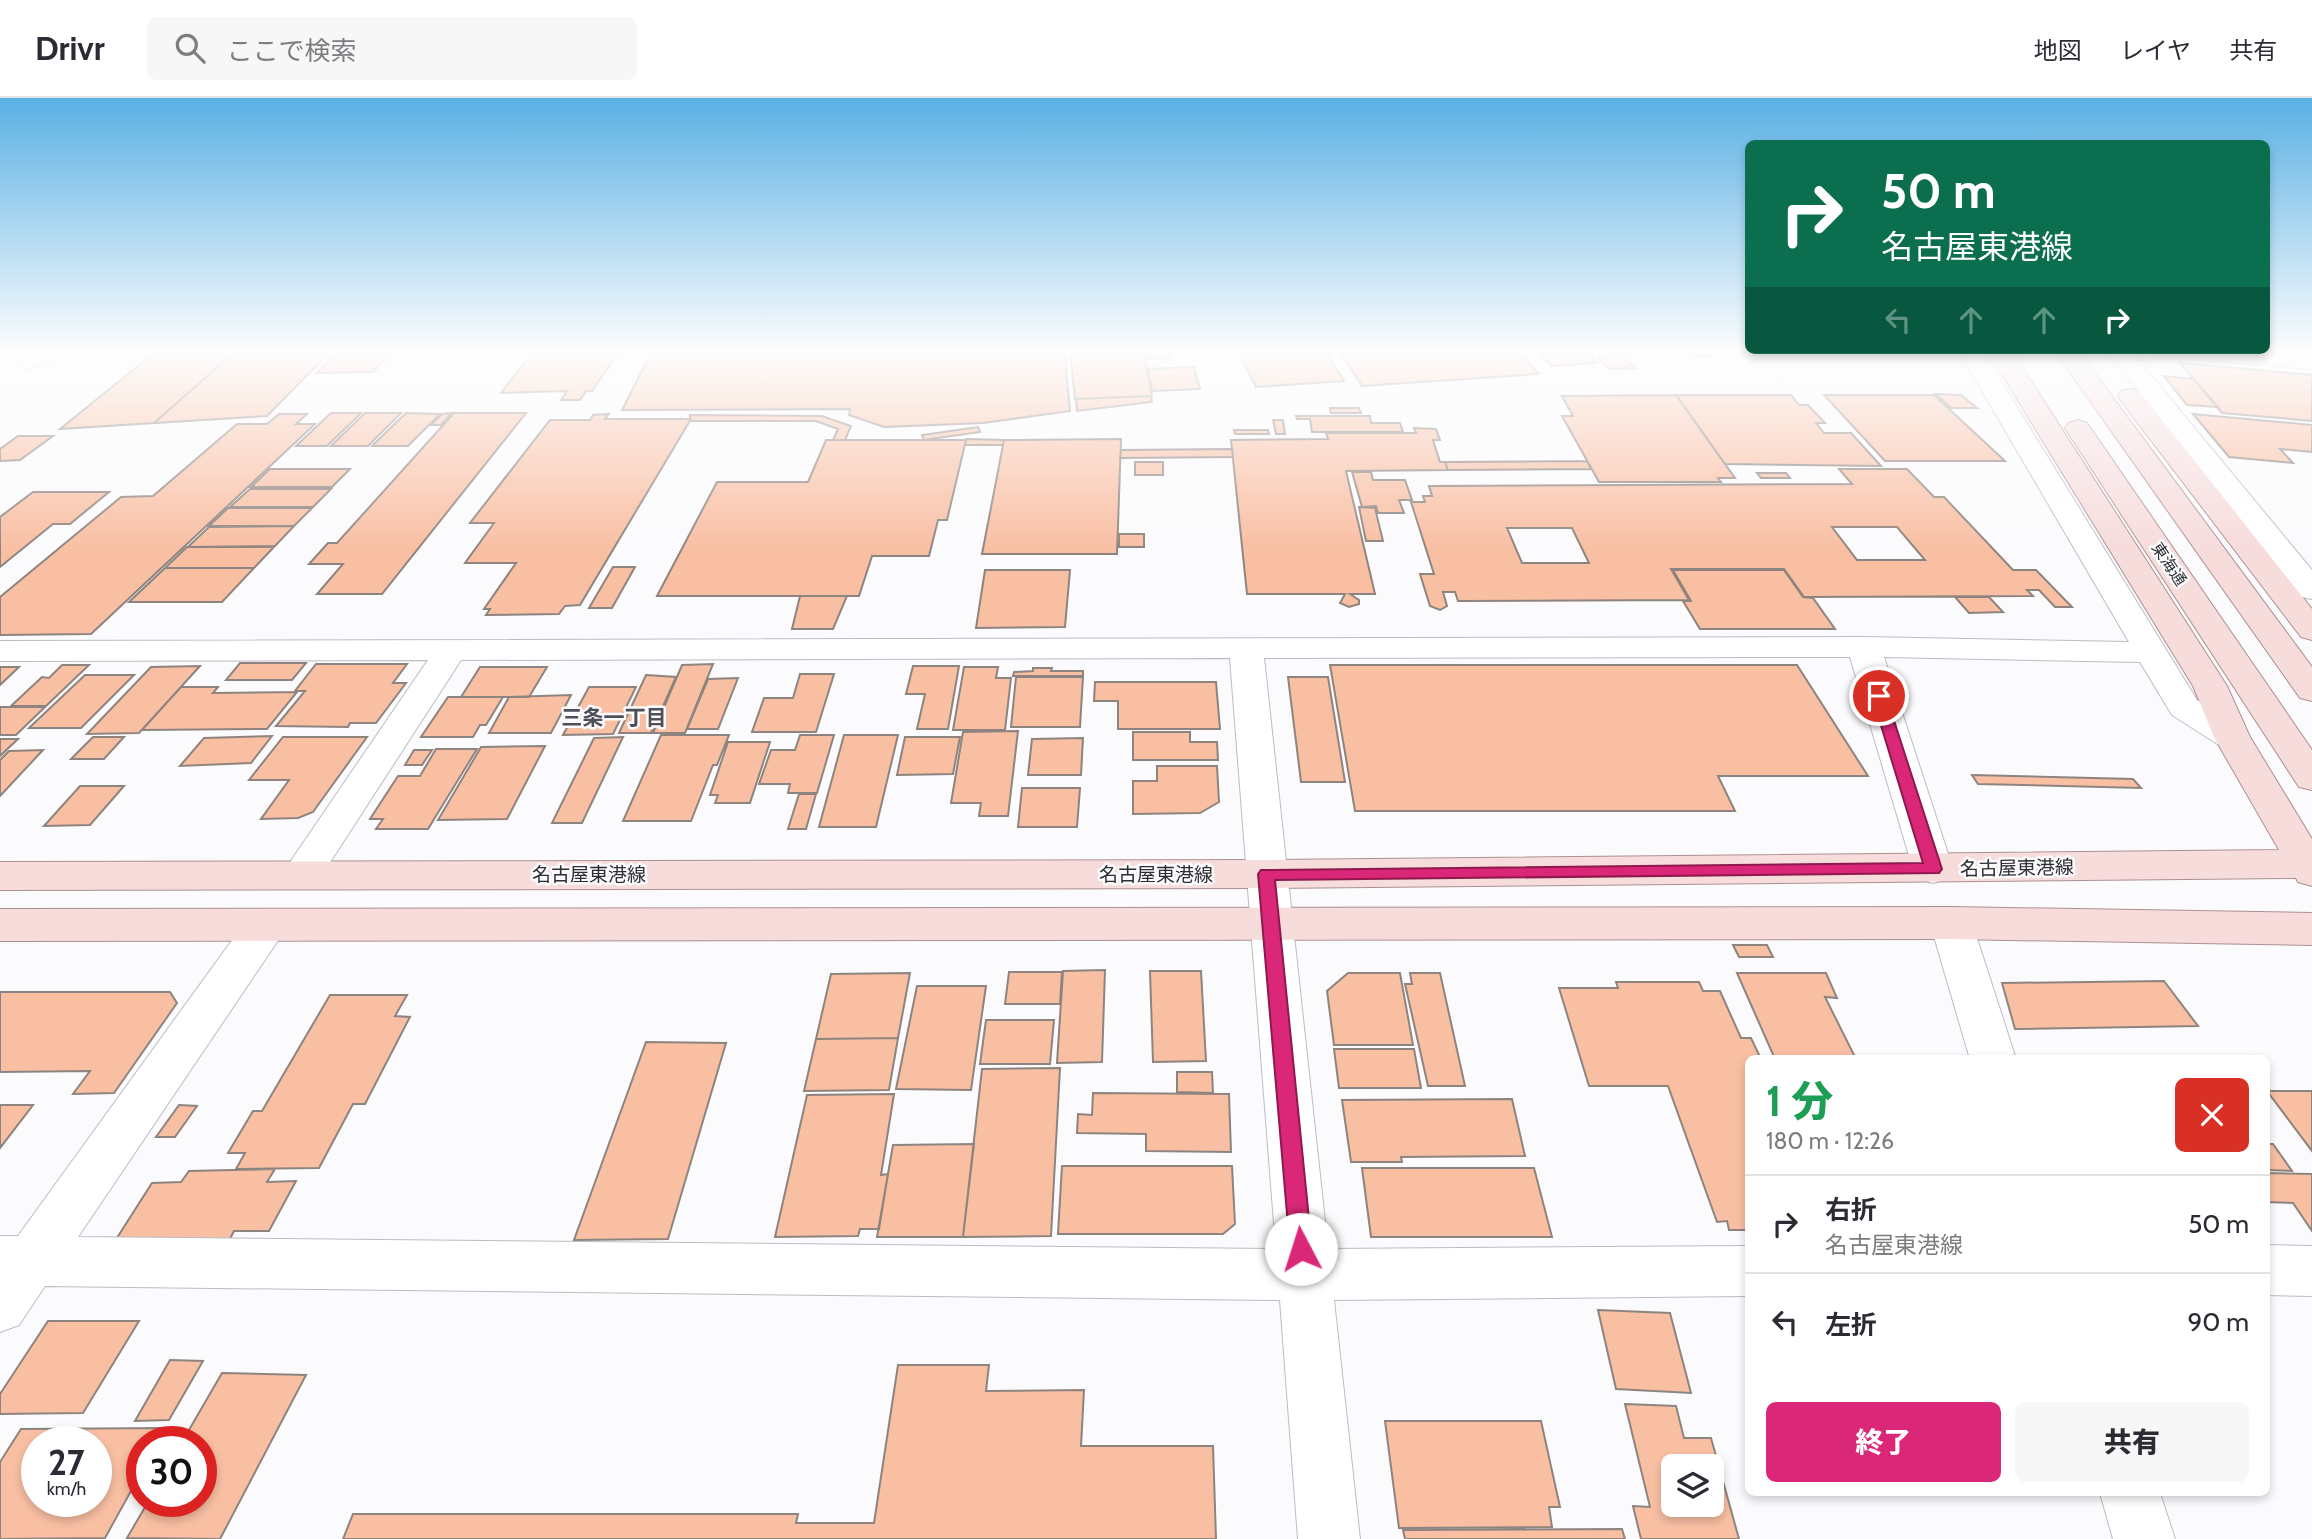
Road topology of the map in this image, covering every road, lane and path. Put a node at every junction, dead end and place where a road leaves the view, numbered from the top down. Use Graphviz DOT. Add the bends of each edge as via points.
graph roads {
  1 [pos="2010,416"];
  2 [pos="2041,416"];
  3 [pos="2070,416"];
  4 [pos="2114,416"];
  5 [pos="2146,416"];
  6 [pos="2172,416"];
  7 [pos="2312,590"];
  8 [pos="2312,630"];
  9 [pos="1864,647"];
  10 [pos="1246,648"];
  11 [pos="452,649"];
  12 [pos="0,651"];
  13 [pos="2152,652"];
  14 [pos="2312,691"];
  15 [pos="2232,737"];
  16 [pos="2312,778"];
  17 [pos="2310,867"];
  18 [pos="1933,869"];
  19 [pos="302,874"];
  20 [pos="1266,874"];
  21 [pos="0,876"];
  22 [pos="1951,923"];
  23 [pos="0,925"];
  24 [pos="265,925"];
  25 [pos="1271,925"];
  26 [pos="2312,929"];
  27 [pos="1992,1055"];
  28 [pos="16,1261"];
  29 [pos="1745,1270"];
  30 [pos="2270,1270"];
  31 [pos="2312,1271"];
  32 [pos="1303,1275"];
  33 [pos="0,1306"];
  34 [pos="2131,1496"];
  35 [pos="1329,1539"];
  36 [pos="2144,1539"];
  1 -- 13 [label="street"];
  2 -- 15 [label="main road" via="2210,685"];
  3 -- 16 [label="main road, 東海通"];
  4 -- 14 [label="main road"];
  5 -- 8 [label="main road"];
  6 -- 7 [label="street"];
  9 -- 10 [label="street"];
  9 -- 13 [label="street"];
  9 -- 18 [label="street"];
  10 -- 11 [label="street"];
  10 -- 20 [label="street"];
  11 -- 12 [label="street"];
  11 -- 19 [label="street"];
  13 -- 15 [label="street" via="2184,707"];
  15 -- 17 [label="main road"];
  17 -- 18 [label="main road, 名古屋東港線"];
  18 -- 20 [label="main road, 名古屋東港線"];
  19 -- 20 [label="main road, 名古屋東港線"];
  19 -- 21 [label="main road, 名古屋東港線"];
  20 -- 25 [label="street"];
  22 -- 25 [label="main road"];
  22 -- 26 [label="main road"];
  22 -- 27 [label="street"];
  23 -- 24 [label="main road"];
  24 -- 25 [label="main road"];
  24 -- 28 [label="street"];
  25 -- 32 [label="street"];
  28 -- 32 [label="street"];
  28 -- 33 [label="street"];
  29 -- 32 [label="street"];
  30 -- 31 [label="street"];
  32 -- 35 [label="street"];
  34 -- 36 [label="street"];
}
